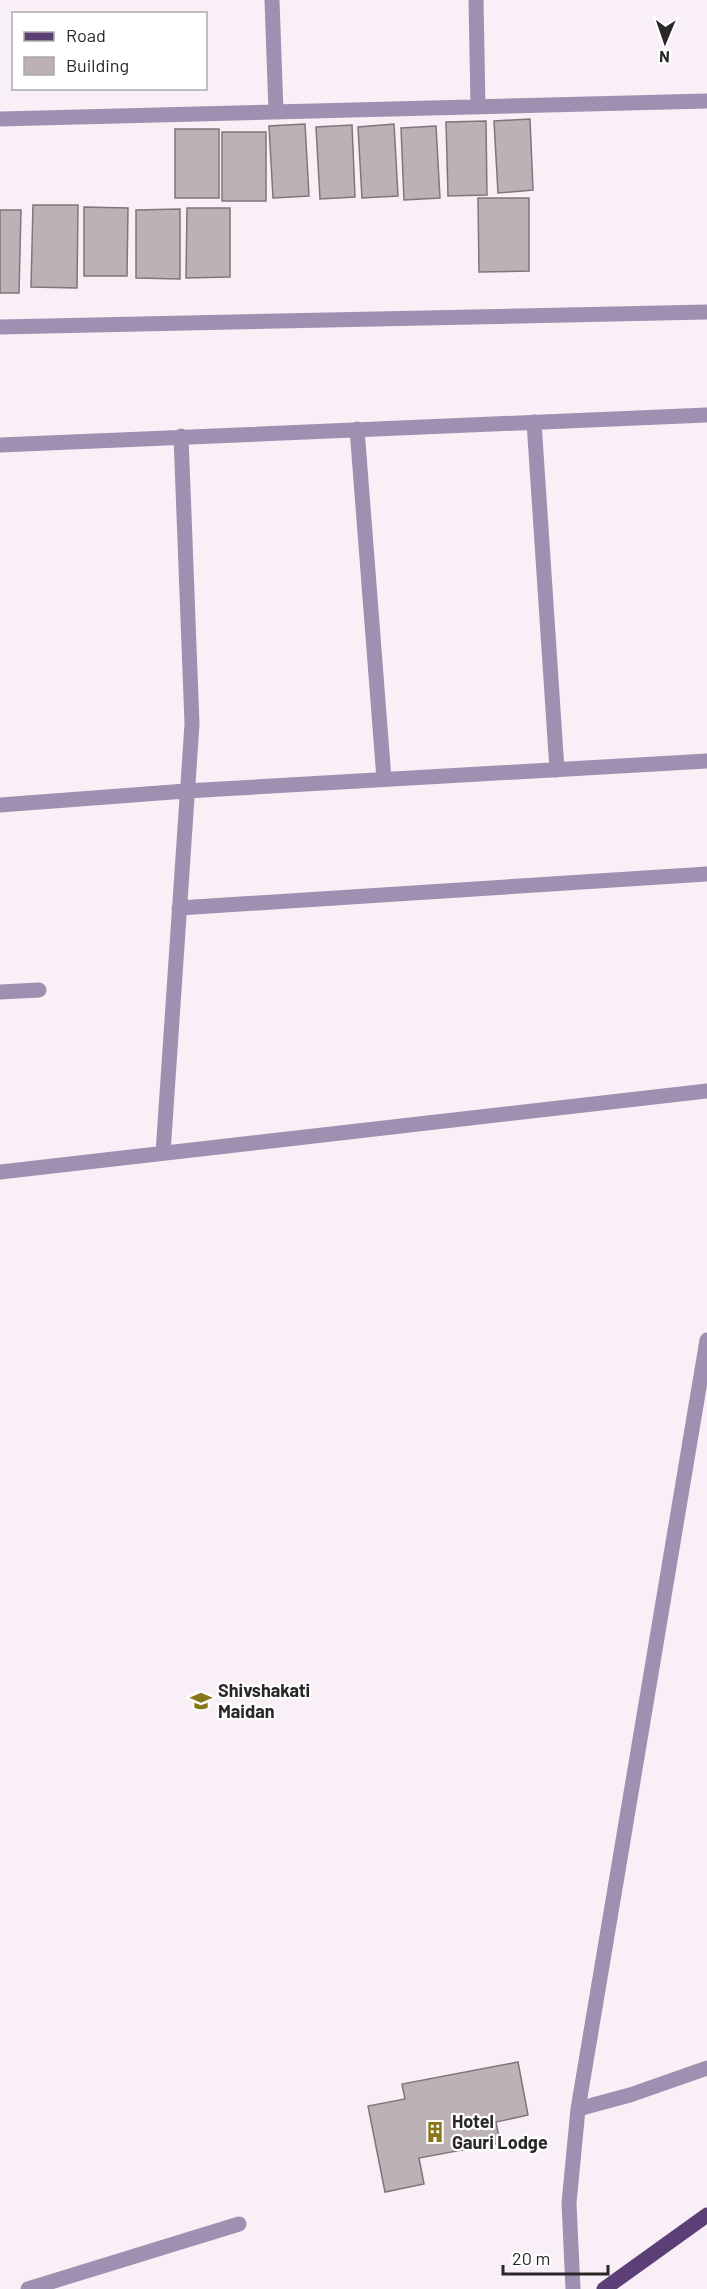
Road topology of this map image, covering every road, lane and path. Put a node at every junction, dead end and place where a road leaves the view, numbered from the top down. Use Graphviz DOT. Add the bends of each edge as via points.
graph roads {
  1 [pos="273,0"];
  2 [pos="476,0"];
  3 [pos="707,101"];
  4 [pos="478,107"];
  5 [pos="276,112"];
  6 [pos="0,119"];
  7 [pos="707,312"];
  8 [pos="0,327"];
  9 [pos="707,415"];
  10 [pos="534,422"];
  11 [pos="357,429"];
  12 [pos="181,436"];
  13 [pos="0,445"];
  14 [pos="707,761"];
  15 [pos="556,770"];
  16 [pos="384,780"];
  17 [pos="186,791"];
  18 [pos="0,805"];
  19 [pos="707,874"];
  20 [pos="179,908"];
  21 [pos="39,990"];
  22 [pos="0,992"];
  23 [pos="707,1091"];
  24 [pos="163,1153"];
  25 [pos="0,1172"];
  26 [pos="707,1340"];
  27 [pos="707,2068"];
  28 [pos="578,2109"];
  29 [pos="707,2215"];
  30 [pos="239,2224"];
  31 [pos="28,2289"];
  32 [pos="573,2289"];
  33 [pos="604,2289"];
  1 -- 5 [label="street"];
  2 -- 4 [label="street"];
  3 -- 4 [label="street"];
  4 -- 5 [label="street"];
  5 -- 6 [label="street"];
  7 -- 8 [label="street"];
  9 -- 10 [label="street"];
  10 -- 11 [label="street"];
  10 -- 15 [label="street"];
  11 -- 12 [label="street"];
  11 -- 16 [label="street"];
  12 -- 13 [label="street"];
  12 -- 17 [label="street" via="192,724"];
  14 -- 15 [label="street"];
  15 -- 16 [label="street"];
  16 -- 17 [label="street"];
  17 -- 18 [label="street"];
  17 -- 20 [label="street"];
  19 -- 20 [label="street"];
  20 -- 24 [label="street"];
  21 -- 22 [label="street"];
  23 -- 24 [label="street"];
  24 -- 25 [label="street"];
  26 -- 28 [label="street"];
  27 -- 28 [label="street" via="630,2096"];
  28 -- 32 [label="street" via="569,2203"];
  29 -- 33 [label="main road"];
  30 -- 31 [label="street"];
}
